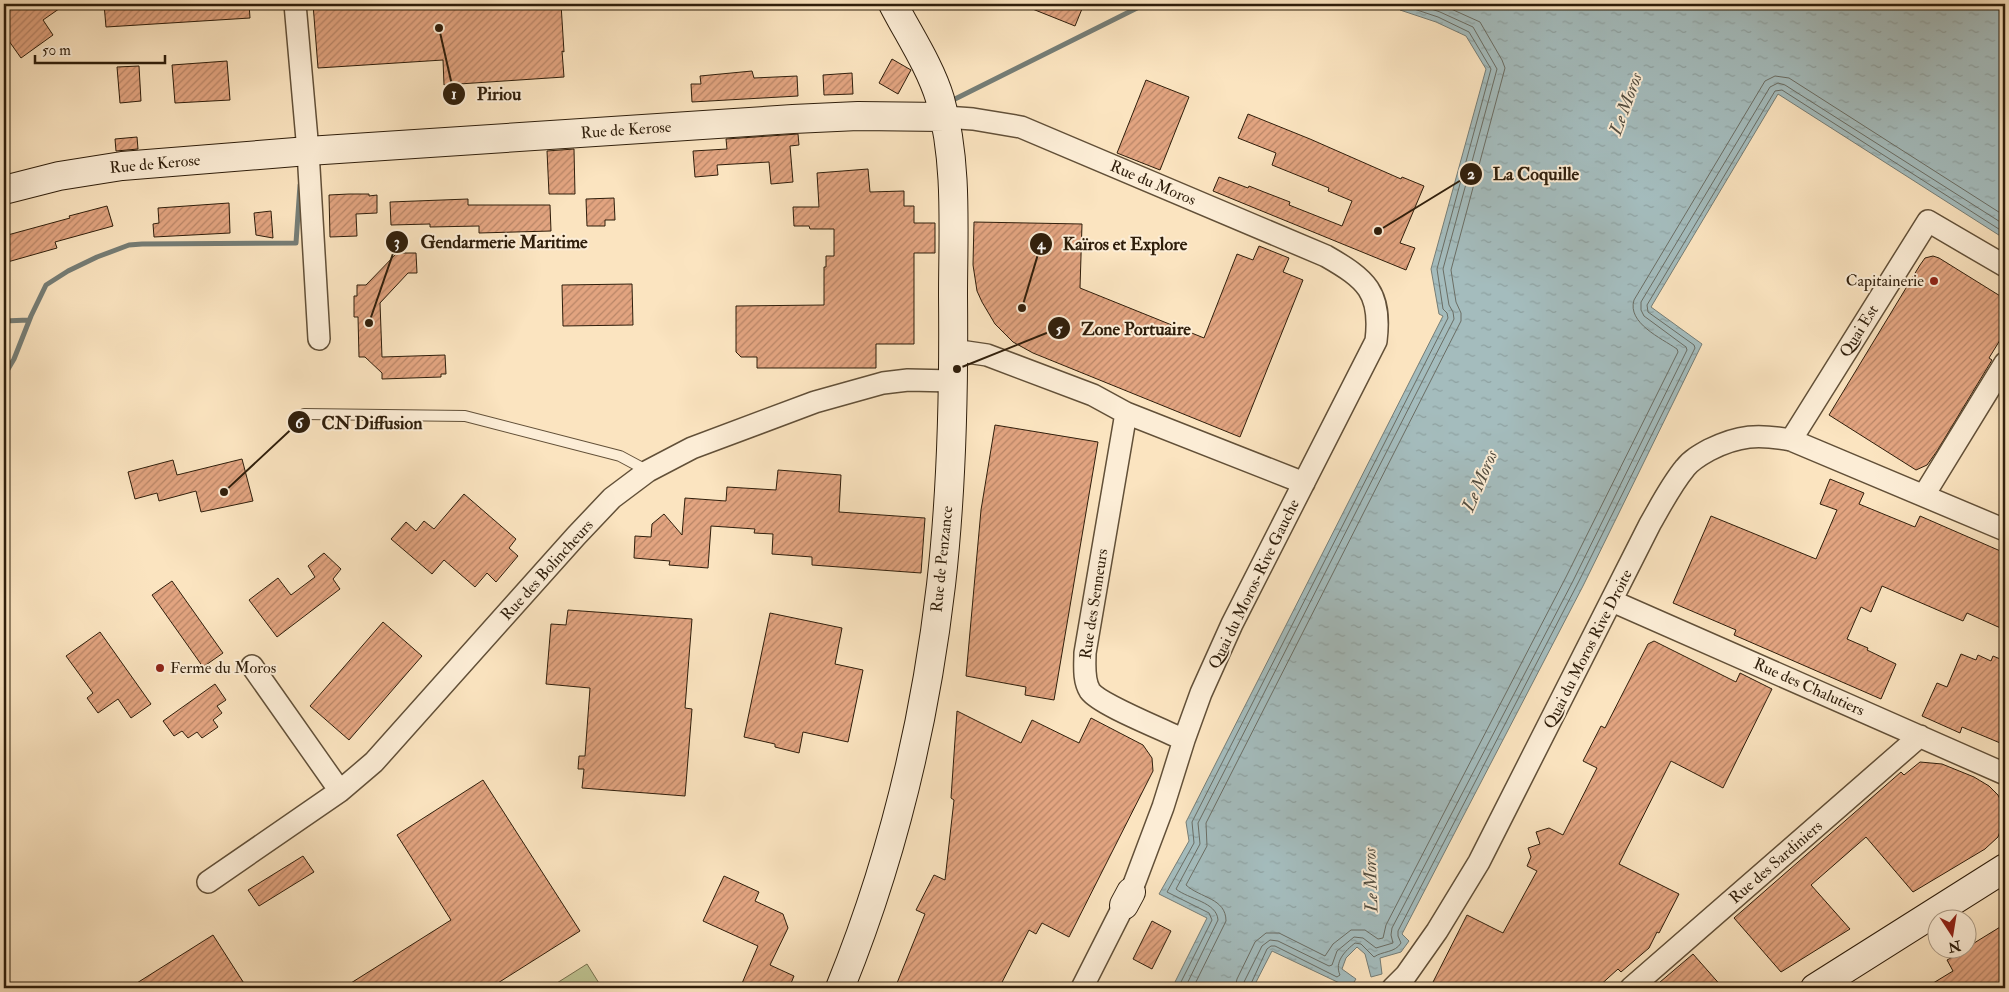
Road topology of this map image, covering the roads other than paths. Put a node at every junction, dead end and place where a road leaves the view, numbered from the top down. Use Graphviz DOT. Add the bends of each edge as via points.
graph roads {
  1 [pos="295,4"];
  2 [pos="893,4"];
  3 [pos="945,117"];
  4 [pos="308,151"];
  5 [pos="4,190"];
  6 [pos="2005,266"];
  7 [pos="1355,273"];
  8 [pos="319,339"];
  9 [pos="954,350"];
  10 [pos="2005,363"];
  11 [pos="953,381"];
  12 [pos="1126,413"];
  13 [pos="304,414"];
  14 [pos="1791,440"];
  15 [pos="648,471"];
  16 [pos="1304,483"];
  17 [pos="1924,495"];
  18 [pos="2005,530"];
  19 [pos="1612,601"];
  20 [pos="252,666"];
  21 [pos="1920,736"];
  22 [pos="1184,740"];
  23 [pos="2005,774"];
  24 [pos="340,791"];
  25 [pos="2005,868"];
  26 [pos="208,882"];
  27 [pos="840,988"];
  28 [pos="1082,988"];
  29 [pos="1393,988"];
  30 [pos="1632,988"];
  31 [pos="1815,988"];
  1 -- 4 [label="street"];
  2 -- 3 [label="main road, Rue de Penzance" via="935,84"];
  3 -- 4 [label="main road, Rue de Kerose" via="793,119"];
  3 -- 7 [label="street, Rue du Moros" via="1021,127 1326,256"];
  3 -- 9 [label="main road, Rue de Penzance" via="951,172"];
  4 -- 5 [label="main road, Rue de Kerose" via="83,171"];
  4 -- 8 [label="street"];
  6 -- 14 [label="street, Quai Est" via="1928,221"];
  7 -- 16 [label="street, Quai du Moros-Rive Gauche" via="1377,304 1376,341"];
  9 -- 11 [label="main road, Rue de Penzance"];
  9 -- 12 [label="street" via="987,354 1093,395"];
  10 -- 17 [label="street"];
  11 -- 15 [label="street, Rue des Bolincheurs" via="883,383 814,402 692,448"];
  11 -- 27 [label="main road, Rue de Penzance" via="951,460 941,585 915,739 906,784 880,873"];
  12 -- 16 [label="street"];
  12 -- 22 [label="street, Rue des Senneurs" via="1085,653 1086,683 1102,701"];
  13 -- 15 [label="lane" via="465,416 620,456"];
  14 -- 17 [label="street, Quai du Moros Rive Droite"];
  14 -- 19 [label="street, Quai du Moros Rive Droite" via="1748,436 1725,442 1694,458 1663,502"];
  15 -- 24 [label="street, Rue des Bolincheurs" via="612,498 400,734"];
  16 -- 22 [label="street, Quai du Moros-Rive Gauche" via="1232,624"];
  17 -- 18 [label="street, Quai du Moros Rive Droite"];
  19 -- 21 [label="street, Rue des Chalutiers"];
  19 -- 29 [label="street, Quai du Moros Rive Droite" via="1479,862 1437,931"];
  20 -- 24 [label="street"];
  21 -- 23 [label="street, Rue des Chalutiers"];
  21 -- 30 [label="street, Rue des Sardiniers"];
  22 -- 28 [label="street, Quai du Moros-Rive Gauche" via="1163,807 1127,898"];
  24 -- 26 [label="street, Rue des Bolincheurs"];
  25 -- 31 [label="main road"];
}
